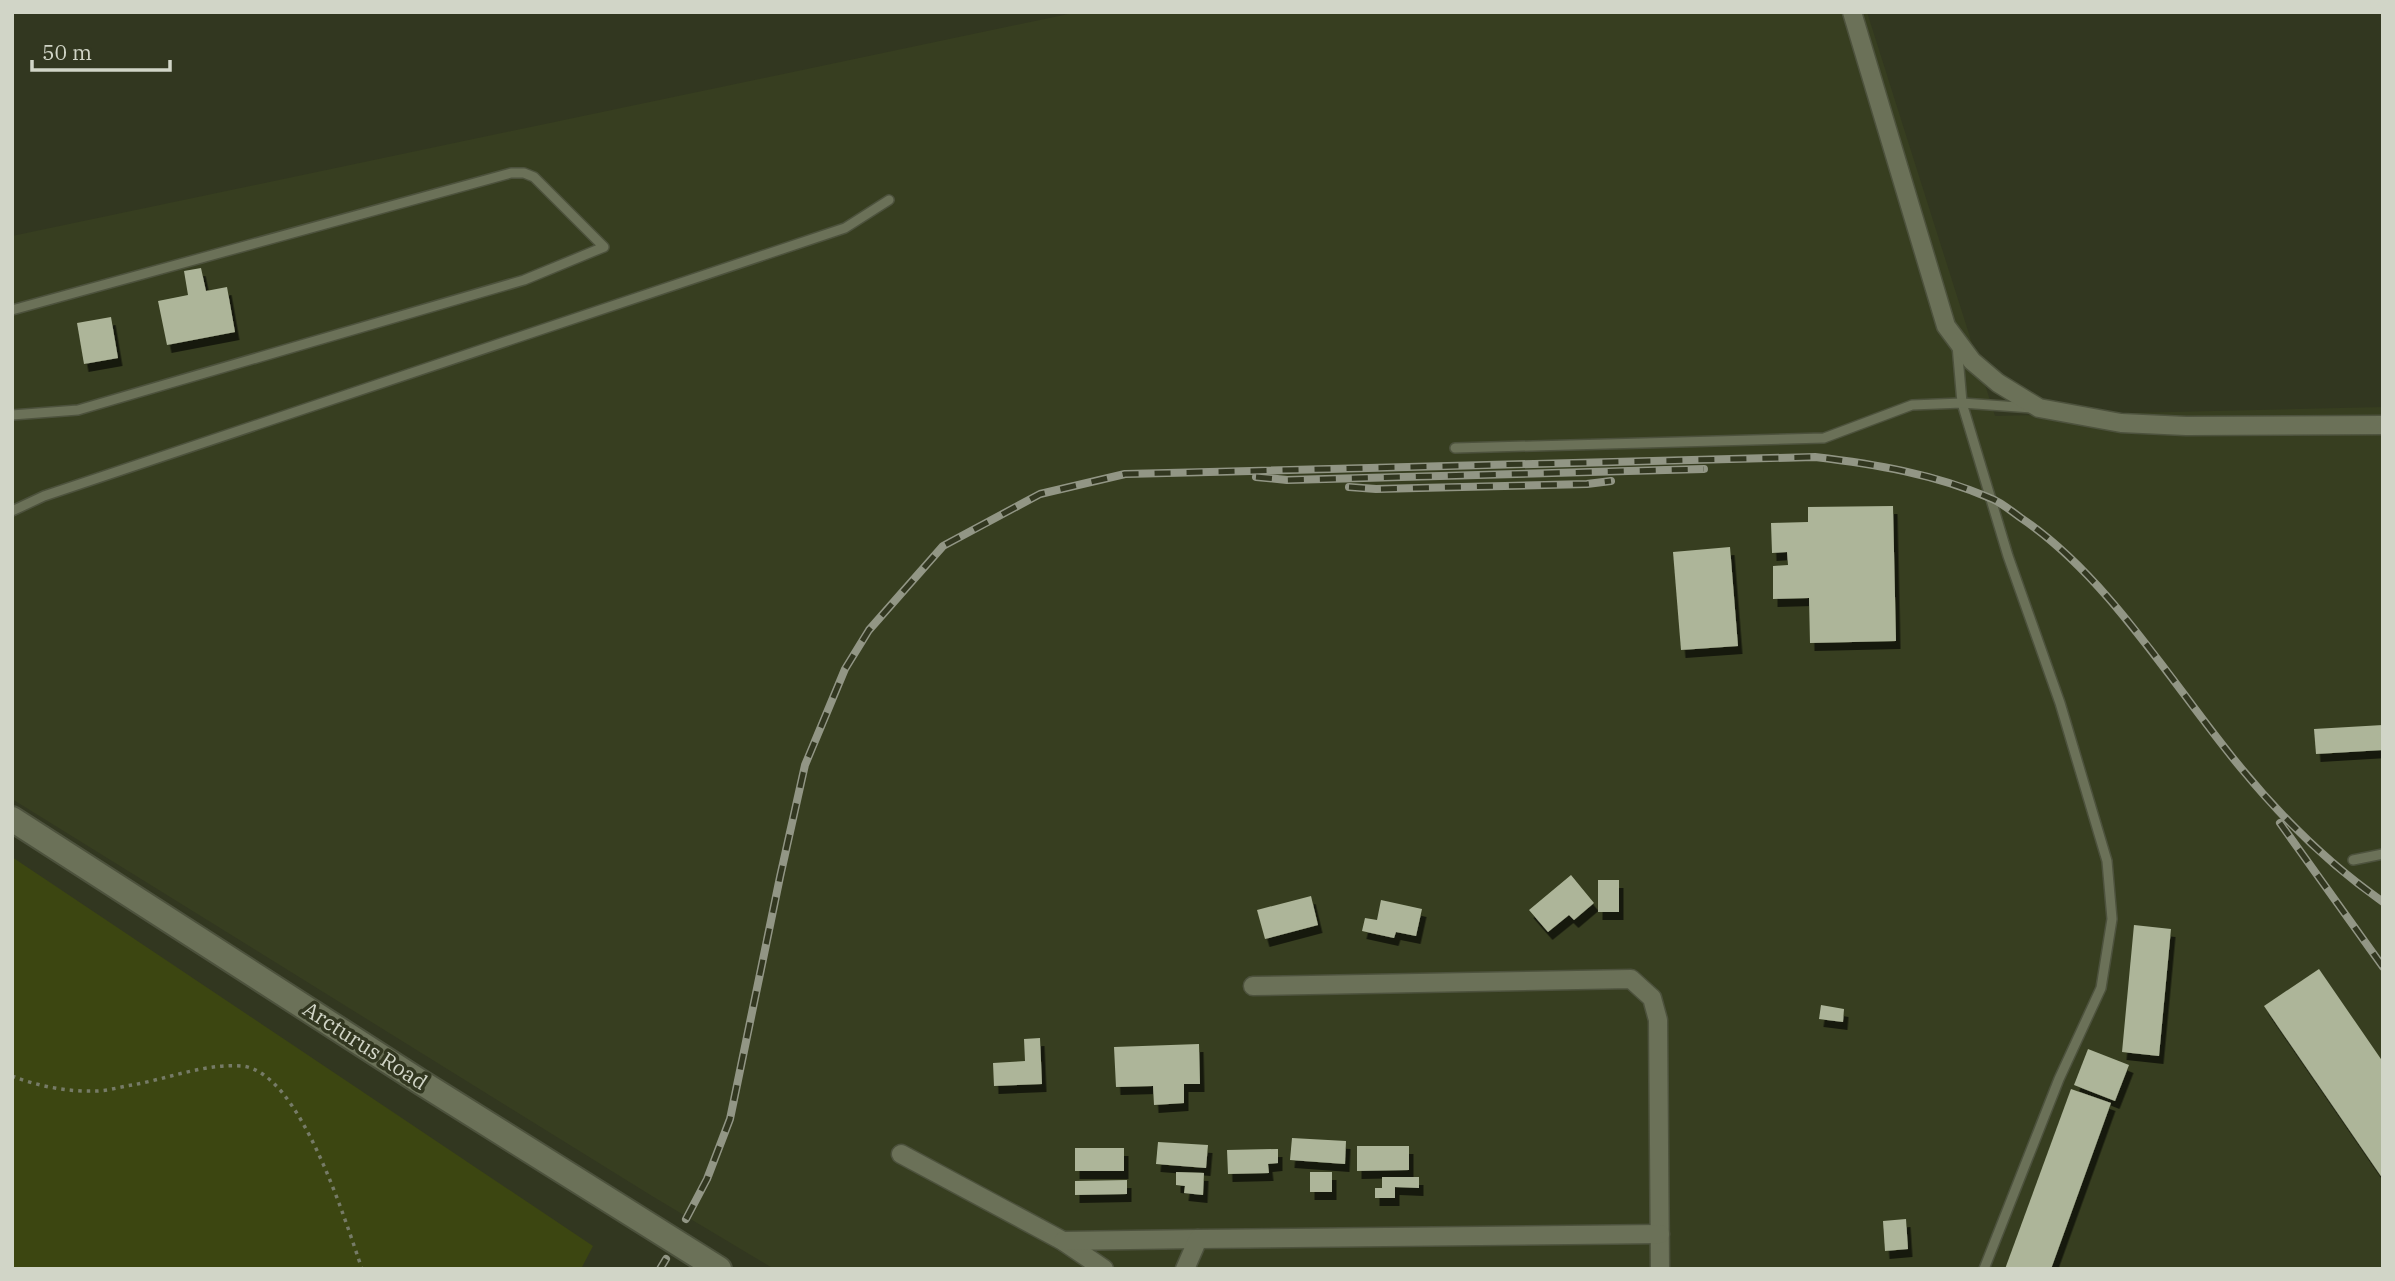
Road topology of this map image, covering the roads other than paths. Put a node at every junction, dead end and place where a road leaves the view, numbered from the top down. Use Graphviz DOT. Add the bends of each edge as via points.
graph roads {
  1 [pos="1852,12"];
  2 [pos="889,200"];
  3 [pos="12,310"];
  4 [pos="1956,340"];
  5 [pos="1962,402"];
  6 [pos="2039,408"];
  7 [pos="12,415"];
  8 [pos="2383,425"];
  9 [pos="1455,448"];
  10 [pos="12,511"];
  11 [pos="12,819"];
  12 [pos="2383,854"];
  13 [pos="2353,860"];
  14 [pos="1253,986"];
  15 [pos="901,1154"];
  16 [pos="1660,1234"];
  17 [pos="1198,1239"];
  18 [pos="1063,1241"];
  19 [pos="719,1269"];
  20 [pos="1104,1269"];
  21 [pos="1185,1269"];
  22 [pos="1660,1269"];
  23 [pos="1984,1269"];
  1 -- 4 [label="street" via="1946,326"];
  2 -- 10 [label="lane" via="845,228 44,496"];
  3 -- 7 [label="lane" via="511,173 534,177 604,247 524,279 78,410"];
  4 -- 5 [label="lane"];
  4 -- 6 [label="street" via="1997,383"];
  5 -- 6 [label="lane"];
  5 -- 9 [label="lane" via="1912,405 1824,438"];
  5 -- 23 [label="lane" via="2107,861 2112,919 2101,988 2059,1079"];
  6 -- 8 [label="street" via="2121,423"];
  11 -- 19 [label="main road, Arcturus Road"];
  12 -- 13 [label="lane"];
  14 -- 16 [label="street" via="1630,979 1652,998 1658,1020"];
  15 -- 18 [label="street"];
  16 -- 17 [label="street"];
  16 -- 22 [label="street"];
  17 -- 18 [label="street"];
  17 -- 21 [label="street"];
  18 -- 20 [label="street"];
}
